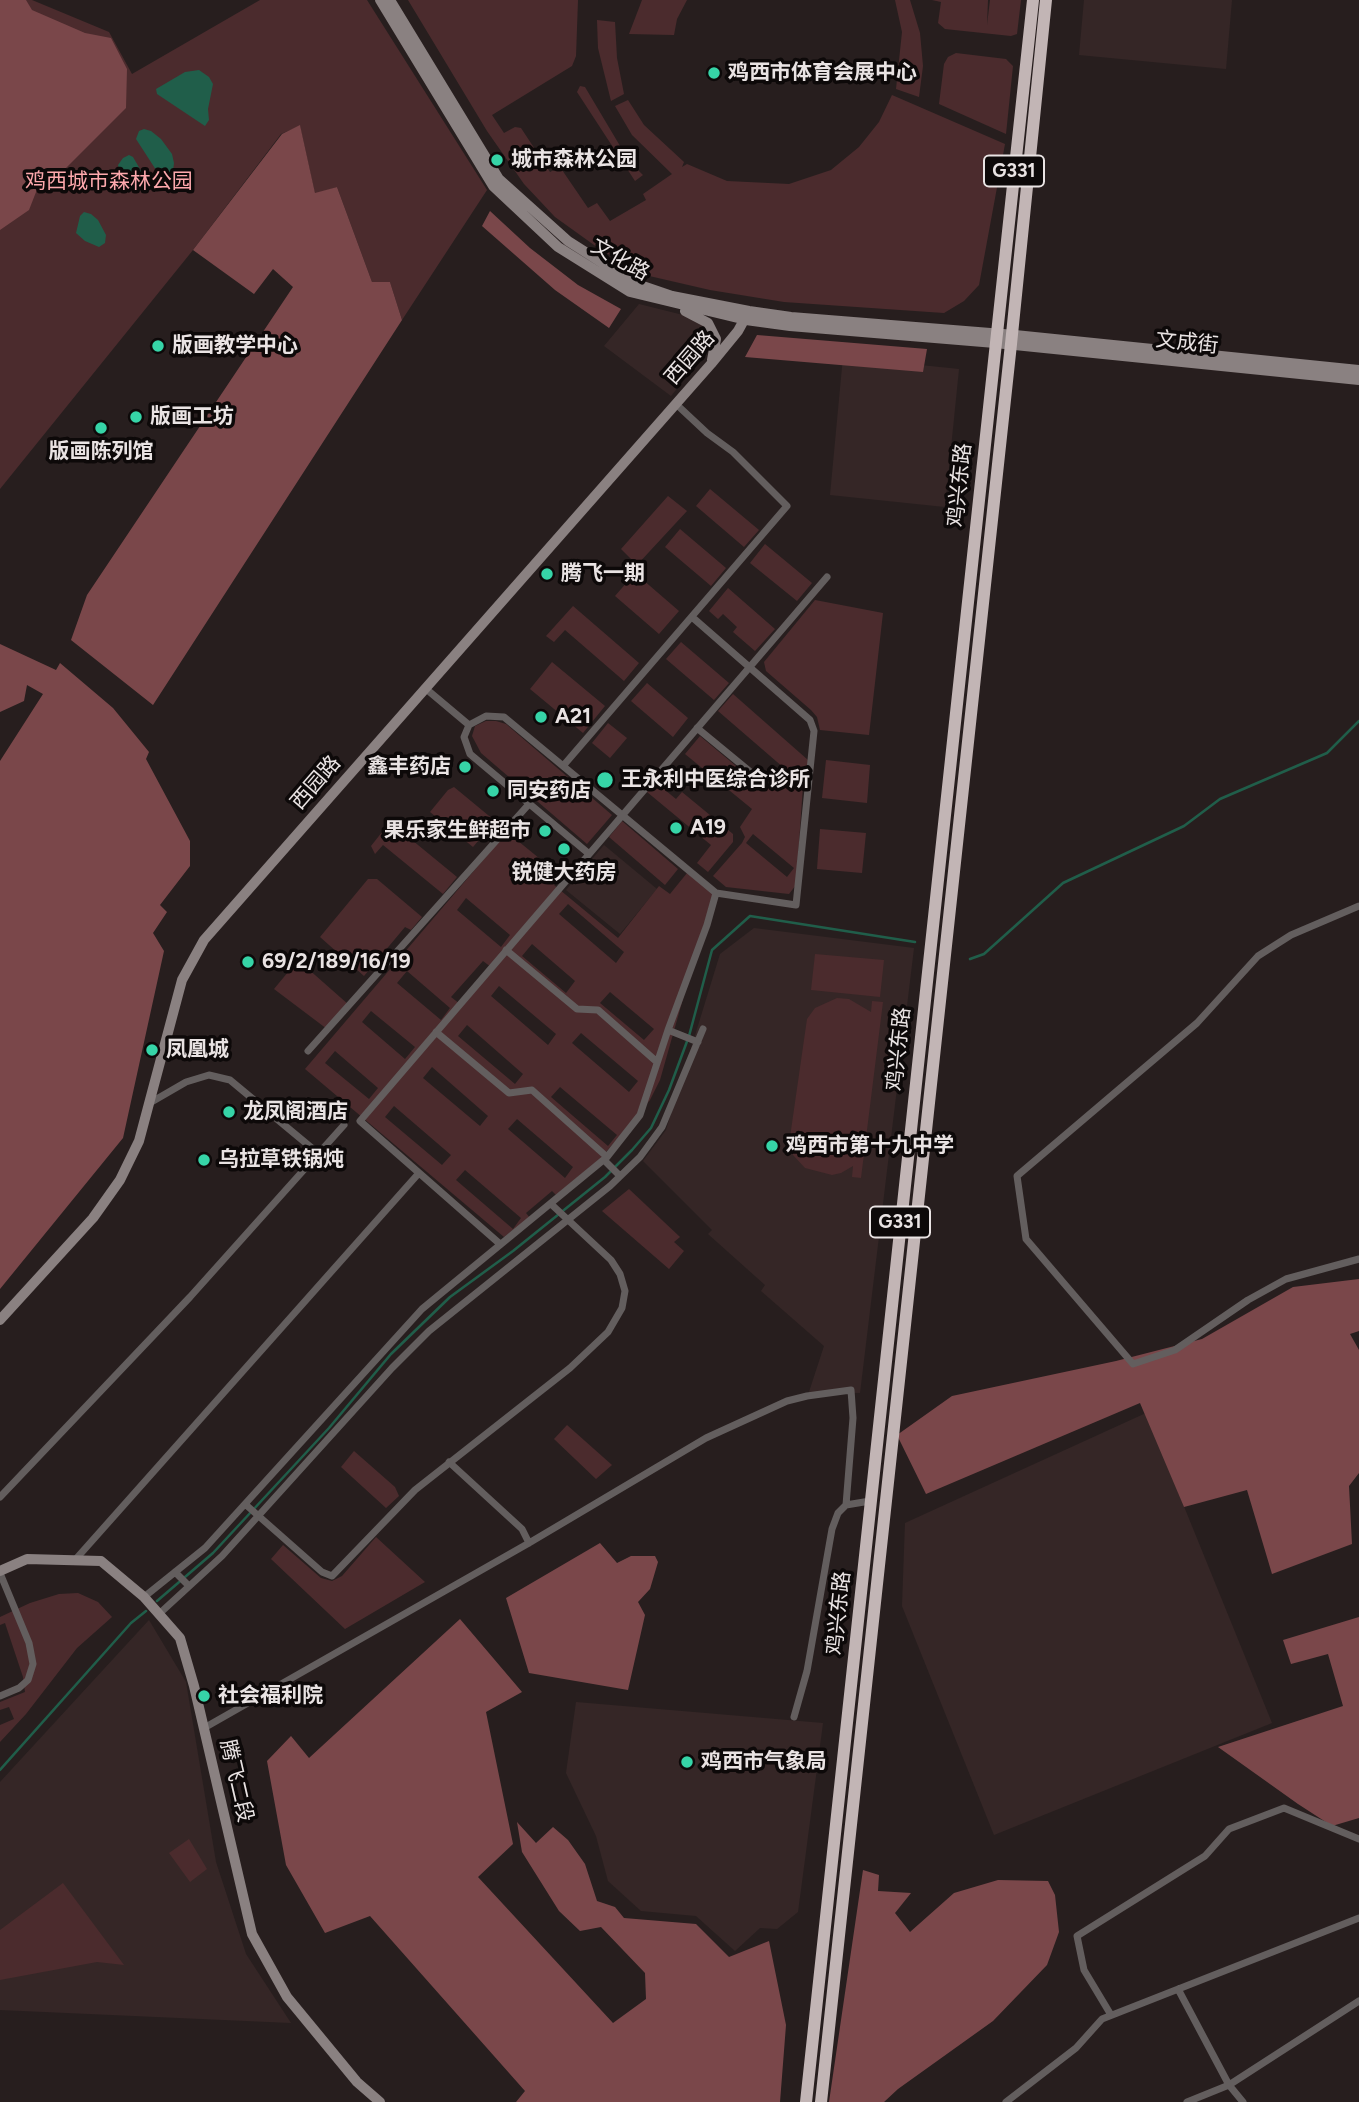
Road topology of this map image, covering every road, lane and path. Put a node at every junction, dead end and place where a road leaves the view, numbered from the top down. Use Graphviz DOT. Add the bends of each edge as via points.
graph roads {
  1 [pos="380,0"];
  2 [pos="390,0"];
  3 [pos="1033,0"];
  4 [pos="1046,0"];
  5 [pos="672,304"];
  6 [pos="748,316"];
  7 [pos="995,338"];
  8 [pos="1012,340"];
  9 [pos="711,364"];
  10 [pos="1359,370"];
  11 [pos="1359,380"];
  12 [pos="676,404"];
  13 [pos="827,577"];
  14 [pos="692,617"];
  15 [pos="750,666"];
  16 [pos="425,688"];
  17 [pos="468,725"];
  18 [pos="697,728"];
  19 [pos="563,766"];
  20 [pos="765,784"];
  21 [pos="529,804"];
  22 [pos="621,814"];
  23 [pos="588,853"];
  24 [pos="716,893"];
  25 [pos="1359,906"];
  26 [pos="506,950"];
  27 [pos="667,1030"];
  28 [pos="704,1030"];
  29 [pos="436,1032"];
  30 [pos="698,1042"];
  31 [pos="308,1051"];
  32 [pos="657,1062"];
  33 [pos="148,1105"];
  34 [pos="344,1125"];
  35 [pos="319,1154"];
  36 [pos="606,1158"];
  37 [pos="419,1173"];
  38 [pos="620,1176"];
  39 [pos="551,1204"];
  40 [pos="567,1219"];
  41 [pos="500,1244"];
  42 [pos="1359,1259"];
  43 [pos="0,1320"];
  44 [pos="449,1462"];
  45 [pos="0,1497"];
  46 [pos="870,1501"];
  47 [pos="245,1504"];
  48 [pos="846,1505"];
  49 [pos="258,1516"];
  50 [pos="529,1543"];
  51 [pos="209,1544"];
  52 [pos="222,1556"];
  53 [pos="75,1560"];
  54 [pos="0,1572"];
  55 [pos="175,1572"];
  56 [pos="189,1586"];
  57 [pos="144,1597"];
  58 [pos="159,1614"];
  59 [pos="0,1696"];
  60 [pos="794,1717"];
  61 [pos="204,1728"];
  62 [pos="1359,1839"];
  63 [pos="1359,1918"];
  64 [pos="1178,1989"];
  65 [pos="1359,2001"];
  66 [pos="1111,2015"];
  67 [pos="1229,2085"];
  68 [pos="380,2102"];
  69 [pos="806,2102"];
  70 [pos="821,2102"];
  71 [pos="1006,2102"];
  72 [pos="1187,2102"];
  73 [pos="1242,2102"];
  1 -- 5 [label="main road, 文化路" via="493,186 558,247 630,292"];
  2 -- 6 [label="main road, 文化路" via="499,178 568,241 634,283"];
  3 -- 7 [label="highway, 鸡兴东路 / G331"];
  4 -- 8 [label="highway, 鸡兴东路 / G331"];
  5 -- 6 [label="main road, 文化路"];
  5 -- 9 [label="main road" via="708,323 716,339"];
  6 -- 7 [label="main road, 文化路" via="790,326"];
  6 -- 9 [label="main road, 西园路"];
  7 -- 8 [label="main road, 文化路"];
  7 -- 46 [label="highway, 鸡兴东路 / G331"];
  8 -- 10 [label="main road, 文成街"];
  8 -- 11 [label="main road, 文成街"];
  8 -- 70 [label="highway, 鸡兴东路 / G331"];
  9 -- 12 [label="main road, 西园路"];
  12 -- 14 [label="street" via="788,506"];
  12 -- 16 [label="main road, 西园路"];
  13 -- 15 [label="street"];
  14 -- 15 [label="street"];
  14 -- 19 [label="street"];
  15 -- 18 [label="street"];
  15 -- 24 [label="street" via="810,720 814,732 796,905"];
  16 -- 17 [label="street"];
  16 -- 33 [label="main road, 西园路" via="204,940 181,981"];
  17 -- 19 [label="street" via="486,716 504,717"];
  17 -- 21 [label="street" via="464,737 470,754"];
  18 -- 20 [label="street"];
  18 -- 22 [label="street"];
  19 -- 22 [label="street"];
  21 -- 23 [label="street"];
  21 -- 31 [label="street"];
  22 -- 23 [label="street"];
  22 -- 24 [label="street"];
  23 -- 26 [label="street"];
  24 -- 27 [label="street"];
  25 -- 42 [label="street" via="1291,935 1258,956 1197,1023 1017,1177 1026,1239 1133,1364 1175,1350 1286,1279"];
  26 -- 29 [label="street"];
  26 -- 32 [label="street" via="577,1009 598,1010"];
  27 -- 30 [label="street"];
  27 -- 32 [label="street"];
  28 -- 30 [label="street"];
  29 -- 36 [label="street" via="509,1093 532,1090"];
  29 -- 37 [label="street" via="360,1121"];
  30 -- 38 [label="street" via="662,1127"];
  32 -- 36 [label="street" via="640,1115"];
  33 -- 35 [label="street" via="186,1082 209,1075 230,1080"];
  33 -- 43 [label="main road, 西园路" via="139,1141 120,1180 93,1218"];
  34 -- 35 [label="street"];
  35 -- 45 [label="street"];
  36 -- 38 [label="street"];
  36 -- 39 [label="street"];
  37 -- 41 [label="street"];
  37 -- 53 [label="street"];
  38 -- 40 [label="street"];
  39 -- 40 [label="street"];
  39 -- 41 [label="street"];
  40 -- 44 [label="street" via="620,1274 625,1291 622,1308 608,1332 570,1368"];
  40 -- 49 [label="street" via="429,1331"];
  41 -- 47 [label="street" via="422,1309"];
  44 -- 49 [label="street" via="415,1490 332,1576"];
  44 -- 50 [label="street" via="522,1528"];
  46 -- 48 [label="street"];
  46 -- 69 [label="highway, 鸡兴东路 / G331"];
  47 -- 49 [label="street"];
  47 -- 51 [label="street"];
  48 -- 50 [label="street" via="851,1390 787,1401 706,1438"];
  48 -- 60 [label="street" via="832,1529 807,1671"];
  49 -- 52 [label="street"];
  50 -- 61 [label="street"];
  51 -- 52 [label="street"];
  51 -- 55 [label="street"];
  52 -- 56 [label="street"];
  53 -- 54 [label="main road, 腾飞二段" via="27,1559"];
  53 -- 57 [label="main road, 腾飞二段" via="101,1561"];
  54 -- 59 [label="street" via="33,1664 28,1680"];
  55 -- 56 [label="street"];
  55 -- 57 [label="street"];
  56 -- 58 [label="street"];
  57 -- 58 [label="main road, 腾飞二段"];
  58 -- 61 [label="main road, 腾飞二段" via="180,1638"];
  61 -- 68 [label="main road, 腾飞二段" via="252,1934 287,1997 357,2082"];
  62 -- 66 [label="street" via="1283,1808 1229,1829 1205,1856 1077,1936 1084,1970"];
  63 -- 64 [label="street"];
  64 -- 66 [label="street"];
  64 -- 67 [label="street"];
  65 -- 67 [label="street"];
  66 -- 71 [label="street"];
  67 -- 72 [label="street"];
  67 -- 73 [label="street"];
}
